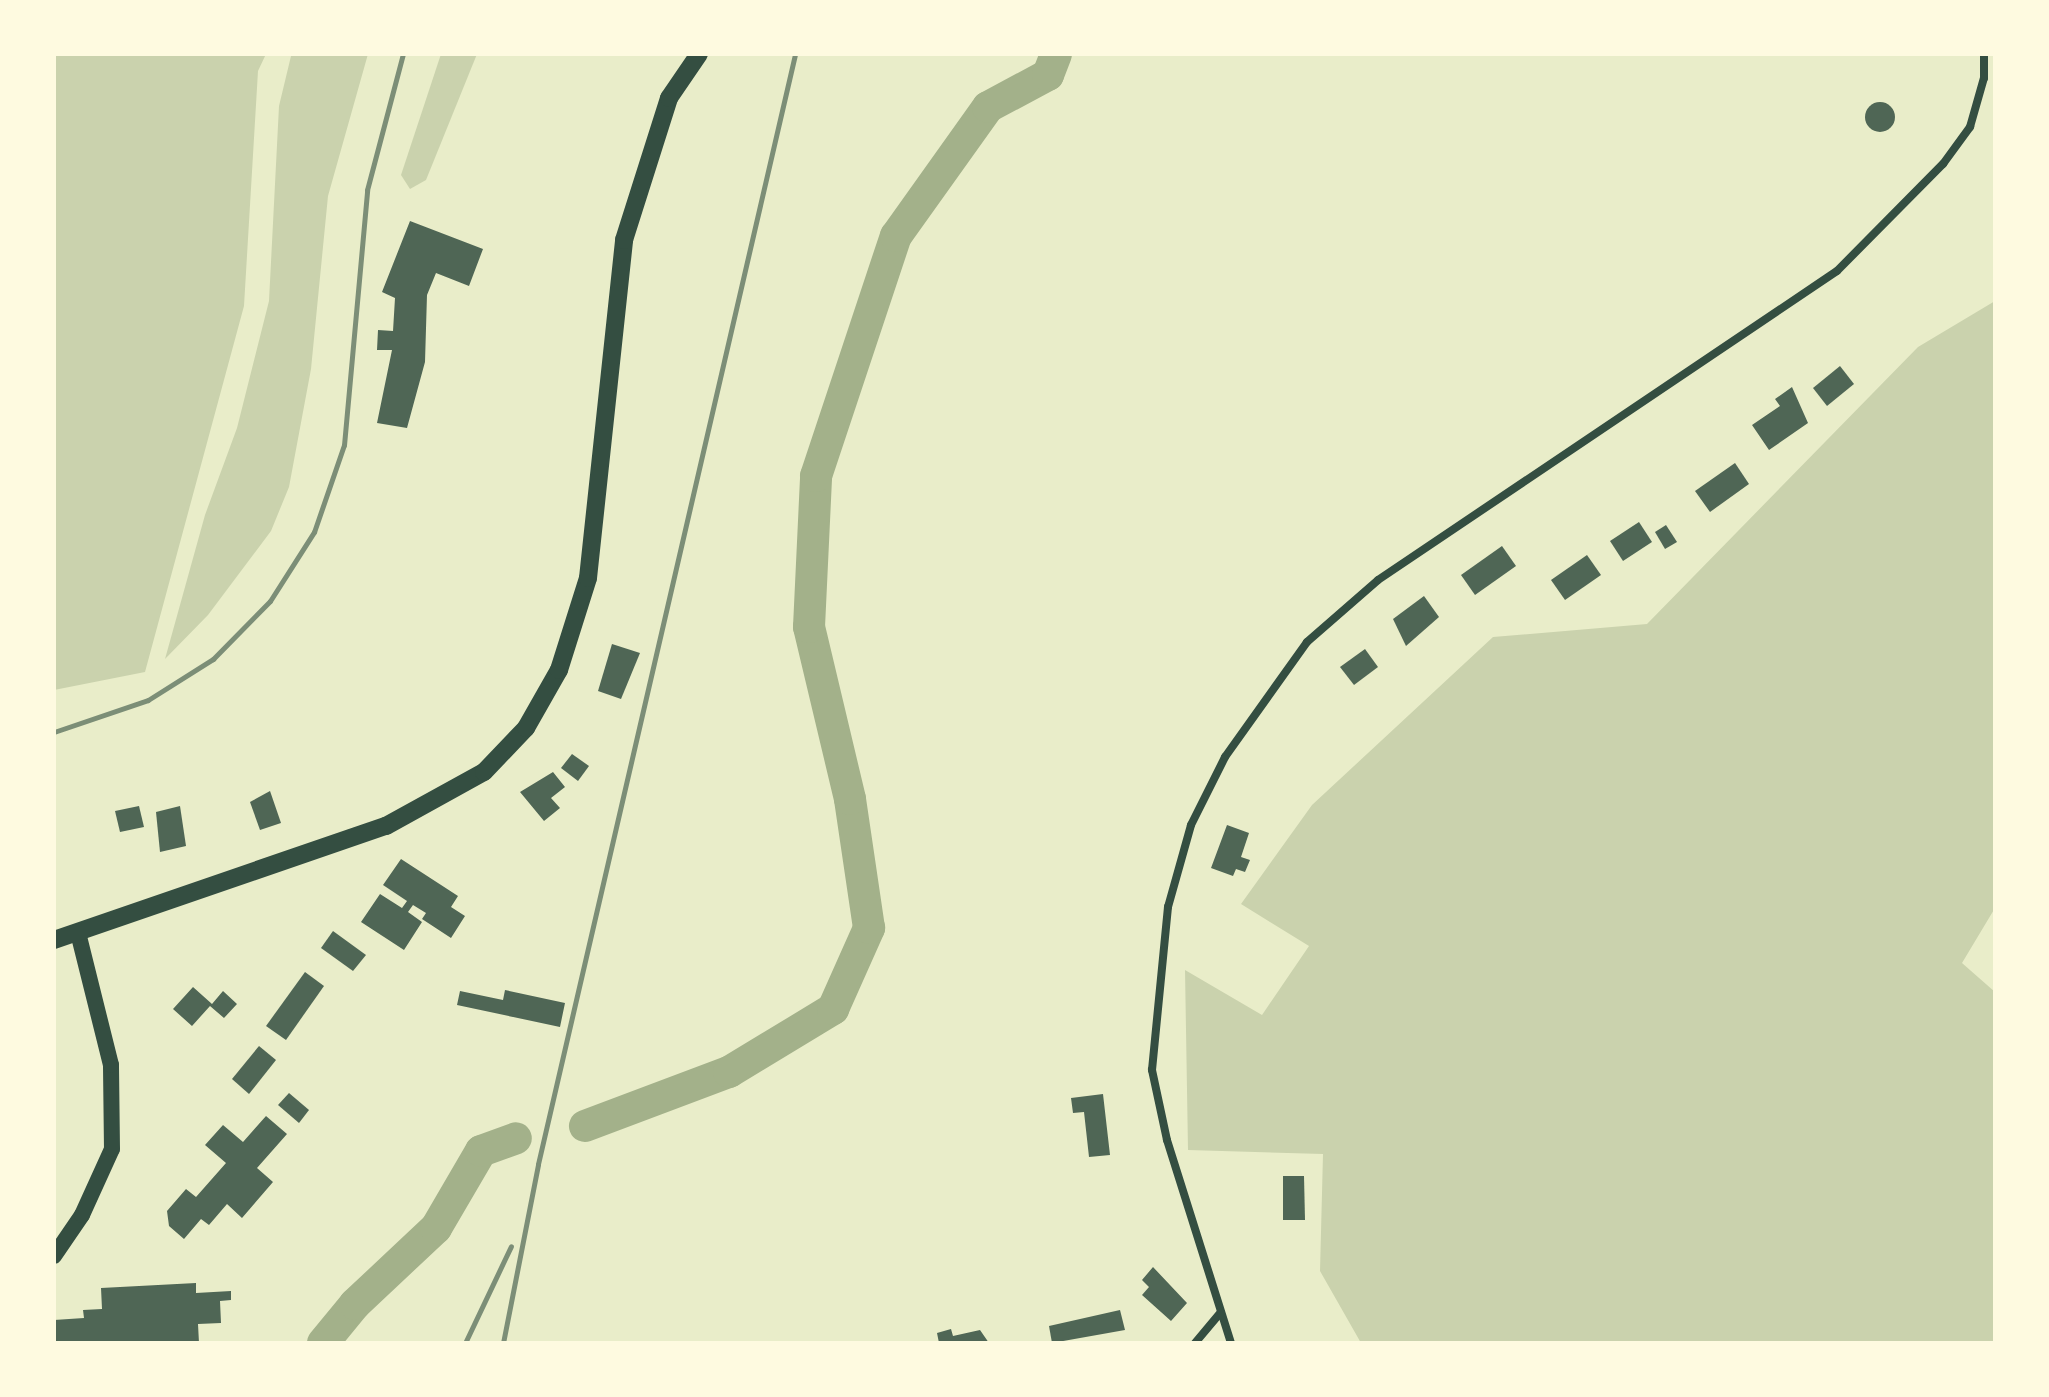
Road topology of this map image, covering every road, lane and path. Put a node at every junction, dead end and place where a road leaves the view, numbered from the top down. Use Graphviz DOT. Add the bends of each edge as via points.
graph roads {
  1 [pos="699,54"];
  2 [pos="1984,54"];
  3 [pos="78,933"];
  4 [pos="54,940"];
  5 [pos="54,1256"];
  6 [pos="1221,1312"];
  7 [pos="1195,1343"];
  8 [pos="1231,1343"];
  1 -- 3 [label="highway" via="669,98 624,240 588,578 559,670 526,728 484,772 409,815"];
  2 -- 6 [label="street" via="1984,78 1970,127 1943,164 1837,271 1378,580 1307,642 1225,757 1191,825 1168,907 1152,1070 1167,1140"];
  3 -- 4 [label="highway"];
  3 -- 5 [label="main road" via="111,1065 112,1149 82,1215"];
  6 -- 7 [label="street"];
  6 -- 8 [label="street"];
}
